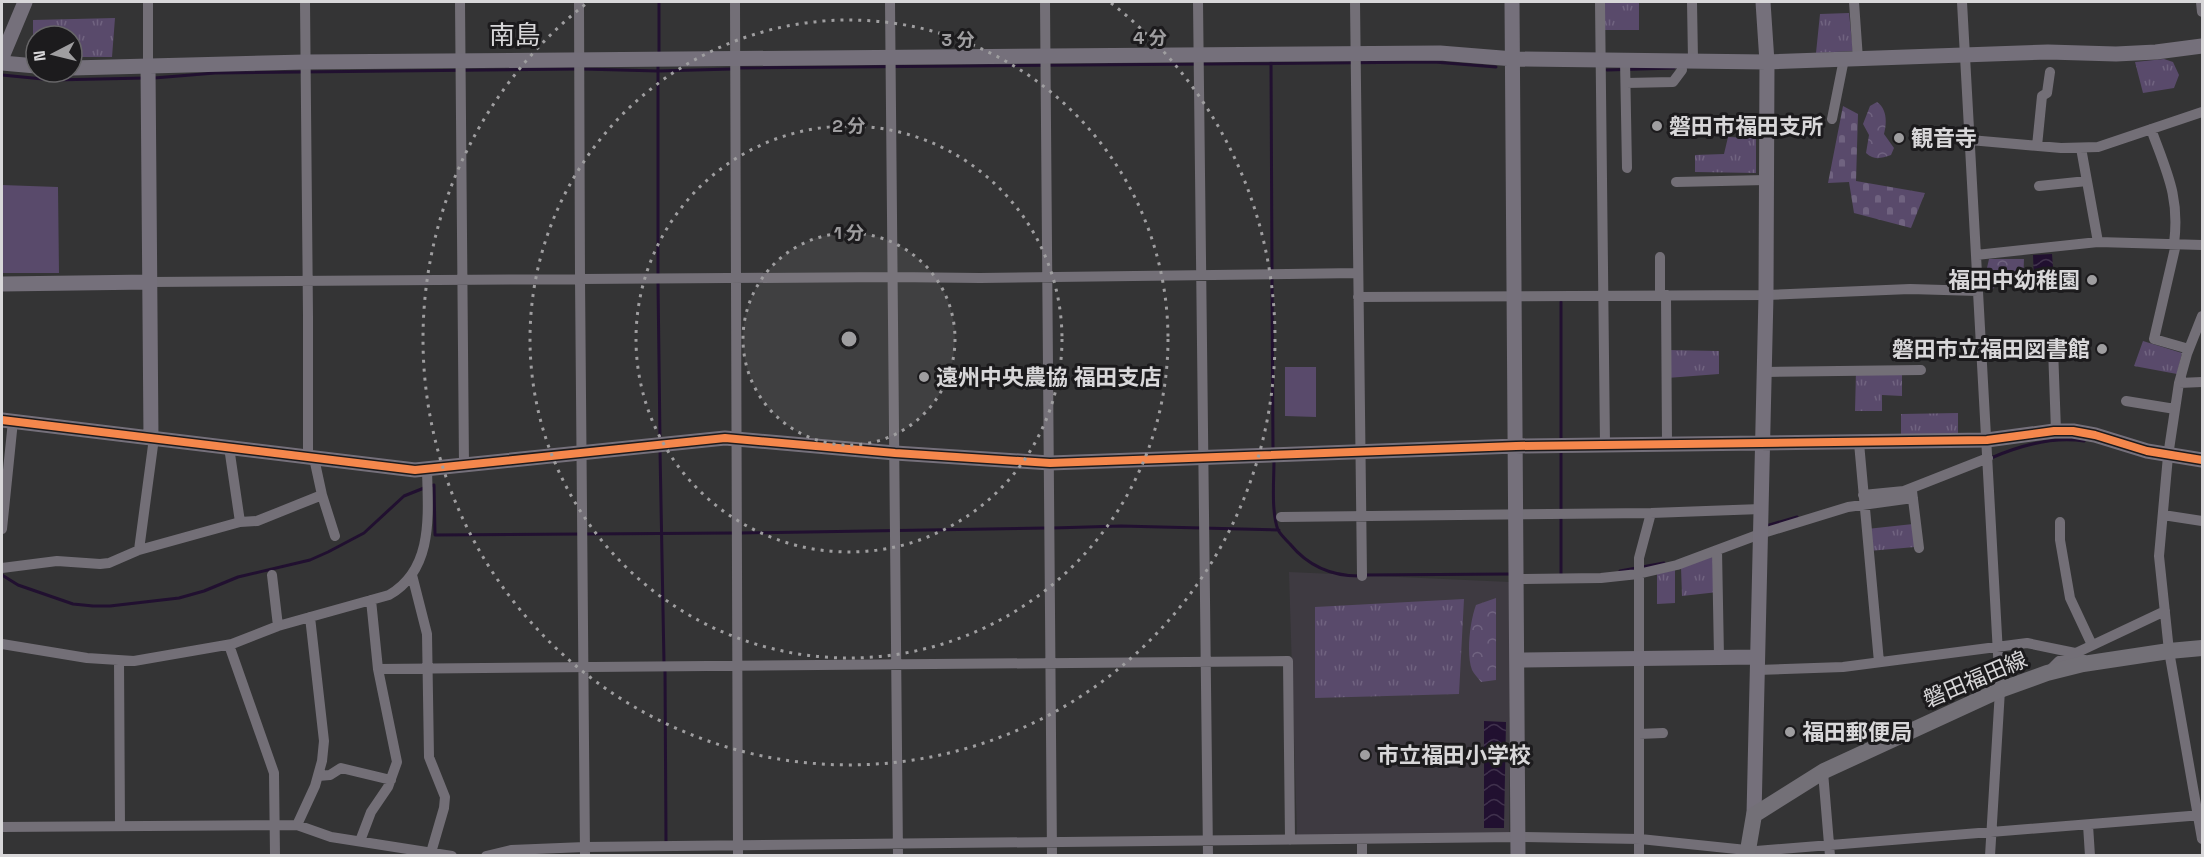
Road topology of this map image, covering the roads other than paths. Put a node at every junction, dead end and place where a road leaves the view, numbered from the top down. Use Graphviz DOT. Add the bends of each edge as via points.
graph roads {
  1 [pos="25,2"];
  2 [pos="148,2"];
  3 [pos="305,2"];
  4 [pos="460,2"];
  5 [pos="579,2"];
  6 [pos="735,2"];
  7 [pos="890,2"];
  8 [pos="1045,2"];
  9 [pos="1198,2"];
  10 [pos="1355,2"];
  11 [pos="1512,2"];
  12 [pos="1600,2"];
  13 [pos="1692,2"];
  14 [pos="1763,2"];
  15 [pos="1854,2"];
  16 [pos="1962,2"];
  17 [pos="2201,2"];
  18 [pos="2202,12"];
  19 [pos="2202,45"];
  20 [pos="1355,53"];
  21 [pos="1200,54"];
  22 [pos="1045,55"];
  23 [pos="1965,55"];
  24 [pos="2,57"];
  25 [pos="891,57"];
  26 [pos="736,59"];
  27 [pos="1514,59"];
  28 [pos="579,60"];
  29 [pos="1600,60"];
  30 [pos="460,61"];
  31 [pos="305,62"];
  32 [pos="1767,62"];
  33 [pos="2,63"];
  34 [pos="1848,63"];
  35 [pos="1685,64"];
  36 [pos="24,65"];
  37 [pos="148,66"];
  38 [pos="84,68"];
  39 [pos="1625,72"];
  40 [pos="2050,72"];
  41 [pos="2202,112"];
  42 [pos="1832,119"];
  43 [pos="2151,129"];
  44 [pos="1970,140"];
  45 [pos="2037,146"];
  46 [pos="2081,148"];
  47 [pos="1627,168"];
  48 [pos="1766,180"];
  49 [pos="2087,181"];
  50 [pos="1676,182"];
  51 [pos="2039,186"];
  52 [pos="2098,242"];
  53 [pos="2175,244"];
  54 [pos="2202,245"];
  55 [pos="1976,255"];
  56 [pos="1659,257"];
  57 [pos="1358,273"];
  58 [pos="1203,275"];
  59 [pos="1048,276"];
  60 [pos="892,277"];
  61 [pos="737,278"];
  62 [pos="580,279"];
  63 [pos="463,280"];
  64 [pos="307,281"];
  65 [pos="150,282"];
  66 [pos="2,284"];
  67 [pos="1978,291"];
  68 [pos="1663,294"];
  69 [pos="1603,295"];
  70 [pos="1766,295"];
  71 [pos="1514,296"];
  72 [pos="1358,297"];
  73 [pos="2202,316"];
  74 [pos="2053,348"];
  75 [pos="2189,349"];
  76 [pos="1921,370"];
  77 [pos="1765,372"];
  78 [pos="2202,382"];
  79 [pos="2179,383"];
  80 [pos="2126,401"];
  81 [pos="2175,409"];
  82 [pos="7,421"];
  83 [pos="2056,431"];
  84 [pos="153,438"];
  85 [pos="737,440"];
  86 [pos="1987,440"];
  87 [pos="1763,442"];
  88 [pos="1859,443"];
  89 [pos="1667,444"];
  90 [pos="1605,445"];
  91 [pos="1516,446"];
  92 [pos="229,447"];
  93 [pos="1359,451"];
  94 [pos="583,452"];
  95 [pos="895,453"];
  96 [pos="2168,456"];
  97 [pos="311,457"];
  98 [pos="1204,457"];
  99 [pos="1988,458"];
  100 [pos="2202,460"];
  101 [pos="1050,463"];
  102 [pos="464,465"];
  103 [pos="427,469"];
  104 [pos="1912,493"];
  105 [pos="322,495"];
  106 [pos="1864,500"];
  107 [pos="1761,509"];
  108 [pos="1516,513"];
  109 [pos="1651,513"];
  110 [pos="1361,515"];
  111 [pos="2163,515"];
  112 [pos="1281,517"];
  113 [pos="2202,521"];
  114 [pos="240,522"];
  115 [pos="2060,522"];
  116 [pos="2,530"];
  117 [pos="1760,534"];
  118 [pos="335,536"];
  119 [pos="1919,548"];
  120 [pos="139,550"];
  121 [pos="1717,550"];
  122 [pos="2,568"];
  123 [pos="1638,574"];
  124 [pos="272,575"];
  125 [pos="412,575"];
  126 [pos="1362,576"];
  127 [pos="1517,579"];
  128 [pos="371,600"];
  129 [pos="2165,611"];
  130 [pos="310,617"];
  131 [pos="278,626"];
  132 [pos="2,644"];
  133 [pos="229,645"];
  134 [pos="1997,645"];
  135 [pos="2092,645"];
  136 [pos="2202,648"];
  137 [pos="2169,651"];
  138 [pos="1719,657"];
  139 [pos="1638,658"];
  140 [pos="2081,658"];
  141 [pos="1518,660"];
  142 [pos="119,661"];
  143 [pos="1051,662"];
  144 [pos="1206,662"];
  145 [pos="1879,662"];
  146 [pos="896,664"];
  147 [pos="1757,664"];
  148 [pos="584,666"];
  149 [pos="736,666"];
  150 [pos="429,667"];
  151 [pos="378,669"];
  152 [pos="2000,690"];
  153 [pos="1639,734"];
  154 [pos="1663,734"];
  155 [pos="1823,772"];
  156 [pos="318,776"];
  157 [pos="391,780"];
  158 [pos="1754,815"];
  159 [pos="2200,815"];
  160 [pos="275,825"];
  161 [pos="297,825"];
  162 [pos="2088,825"];
  163 [pos="120,826"];
  164 [pos="2,827"];
  165 [pos="1991,832"];
  166 [pos="1518,837"];
  167 [pos="1362,839"];
  168 [pos="1640,839"];
  169 [pos="2202,839"];
  170 [pos="1290,840"];
  171 [pos="360,841"];
  172 [pos="1208,841"];
  173 [pos="1052,843"];
  174 [pos="898,850"];
  175 [pos="1830,850"];
  176 [pos="585,851"];
  177 [pos="738,851"];
  178 [pos="1747,853"];
  179 [pos="430,854"];
  180 [pos="275,855"];
  181 [pos="453,855"];
  182 [pos="486,855"];
  183 [pos="1052,855"];
  184 [pos="1208,855"];
  185 [pos="1362,855"];
  186 [pos="1518,855"];
  187 [pos="1639,855"];
  188 [pos="1990,855"];
  189 [pos="2090,855"];
  1 -- 24 [label="street"];
  2 -- 37 [label="street"];
  3 -- 31 [label="street"];
  4 -- 30 [label="street"];
  5 -- 28 [label="street"];
  6 -- 26 [label="street"];
  7 -- 25 [label="street"];
  8 -- 22 [label="street"];
  9 -- 21 [label="street"];
  10 -- 20 [label="street"];
  11 -- 27 [label="street"];
  12 -- 29 [label="street"];
  13 -- 35 [label="street"];
  14 -- 32 [label="street"];
  15 -- 34 [label="street"];
  16 -- 23 [label="street"];
  17 -- 18 [label="street"];
  19 -- 23 [label="street" via="2116,54"];
  20 -- 21 [label="street"];
  20 -- 27 [label="street" via="1440,53"];
  20 -- 57 [label="street"];
  21 -- 22 [label="street"];
  21 -- 58 [label="street"];
  22 -- 25 [label="street"];
  22 -- 59 [label="street"];
  23 -- 34 [label="street"];
  23 -- 44 [label="street"];
  25 -- 26 [label="street"];
  25 -- 60 [label="street"];
  26 -- 28 [label="street"];
  26 -- 61 [label="street"];
  27 -- 29 [label="street"];
  27 -- 71 [label="street"];
  28 -- 30 [label="street"];
  28 -- 62 [label="street"];
  29 -- 39 [label="street"];
  29 -- 69 [label="street"];
  30 -- 31 [label="street"];
  30 -- 63 [label="street"];
  31 -- 37 [label="street"];
  31 -- 64 [label="street"];
  32 -- 34 [label="street"];
  32 -- 35 [label="street"];
  32 -- 48 [label="street"];
  33 -- 36 [label="street"];
  34 -- 42 [label="street"];
  35 -- 39 [label="street"];
  35 -- 39 [label="street" via="1672,82"];
  37 -- 38 [label="street"];
  37 -- 65 [label="street"];
  39 -- 47 [label="street"];
  40 -- 45 [label="street" via="2047,93 2042,96"];
  41 -- 43 [label="street"];
  43 -- 46 [label="street" via="2098,147"];
  43 -- 53 [label="street" via="2176,206"];
  44 -- 45 [label="street"];
  44 -- 55 [label="street"];
  45 -- 46 [label="street"];
  46 -- 49 [label="street"];
  48 -- 50 [label="street"];
  48 -- 70 [label="street"];
  49 -- 51 [label="street"];
  49 -- 52 [label="street"];
  52 -- 53 [label="street"];
  52 -- 55 [label="street"];
  53 -- 54 [label="street"];
  53 -- 75 [label="street" via="2154,339"];
  55 -- 67 [label="street"];
  56 -- 68 [label="street"];
  57 -- 58 [label="street"];
  57 -- 72 [label="street"];
  58 -- 59 [label="street"];
  58 -- 98 [label="street"];
  59 -- 60 [label="street"];
  59 -- 101 [label="street"];
  60 -- 61 [label="street"];
  60 -- 95 [label="street"];
  61 -- 62 [label="street"];
  61 -- 85 [label="street"];
  62 -- 63 [label="street"];
  62 -- 94 [label="street"];
  63 -- 64 [label="street"];
  63 -- 102 [label="street"];
  64 -- 65 [label="street"];
  64 -- 97 [label="street"];
  65 -- 66 [label="street"];
  65 -- 84 [label="street"];
  67 -- 70 [label="street"];
  67 -- 86 [label="street"];
  68 -- 69 [label="street"];
  68 -- 70 [label="street"];
  68 -- 89 [label="street"];
  69 -- 71 [label="street"];
  69 -- 90 [label="street"];
  70 -- 77 [label="street"];
  71 -- 72 [label="street"];
  71 -- 91 [label="street"];
  72 -- 93 [label="street"];
  73 -- 75 [label="street"];
  74 -- 83 [label="street"];
  75 -- 79 [label="street"];
  76 -- 77 [label="street"];
  77 -- 87 [label="street"];
  78 -- 79 [label="street"];
  79 -- 81 [label="street"];
  80 -- 81 [label="street"];
  81 -- 96 [label="street"];
  82 -- 84 [label="street"];
  82 -- 116 [label="street"];
  83 -- 86 [label="street"];
  83 -- 96 [label="street" via="2095,435"];
  84 -- 92 [label="street"];
  84 -- 120 [label="street"];
  85 -- 94 [label="street" via="705,439"];
  85 -- 95 [label="street"];
  85 -- 149 [label="street"];
  86 -- 88 [label="street"];
  86 -- 99 [label="street"];
  87 -- 88 [label="street"];
  87 -- 89 [label="street"];
  87 -- 107 [label="street"];
  88 -- 106 [label="street"];
  89 -- 90 [label="street"];
  90 -- 91 [label="street"];
  91 -- 93 [label="street"];
  91 -- 108 [label="street"];
  92 -- 97 [label="street"];
  92 -- 114 [label="street"];
  93 -- 98 [label="street"];
  93 -- 110 [label="street"];
  94 -- 102 [label="street"];
  94 -- 148 [label="street"];
  95 -- 101 [label="street"];
  95 -- 146 [label="street"];
  96 -- 100 [label="street"];
  96 -- 111 [label="street"];
  97 -- 103 [label="street"];
  97 -- 105 [label="street"];
  98 -- 101 [label="street"];
  98 -- 144 [label="street"];
  99 -- 104 [label="street"];
  99 -- 134 [label="street"];
  101 -- 143 [label="street"];
  102 -- 103 [label="street"];
  103 -- 125 [label="street" via="428,527"];
  104 -- 106 [label="street"];
  104 -- 119 [label="street"];
  105 -- 114 [label="street" via="257,521"];
  105 -- 118 [label="street"];
  106 -- 117 [label="street"];
  106 -- 145 [label="street"];
  107 -- 109 [label="street"];
  107 -- 117 [label="street"];
  108 -- 109 [label="street"];
  108 -- 110 [label="street"];
  108 -- 127 [label="street"];
  109 -- 123 [label="street"];
  110 -- 112 [label="street"];
  110 -- 126 [label="street"];
  111 -- 113 [label="street"];
  111 -- 129 [label="street" via="2159,556"];
  114 -- 120 [label="street"];
  115 -- 135 [label="street" via="2070,598"];
  117 -- 121 [label="street"];
  117 -- 147 [label="street"];
  120 -- 122 [label="street" via="100,564 57,561"];
  121 -- 123 [label="street"];
  121 -- 138 [label="street"];
  123 -- 127 [label="street"];
  123 -- 139 [label="street"];
  124 -- 131 [label="street"];
  125 -- 128 [label="street" via="400,588"];
  125 -- 150 [label="street" via="427,634"];
  127 -- 141 [label="street"];
  128 -- 130 [label="street"];
  128 -- 151 [label="street"];
  129 -- 135 [label="street"];
  129 -- 137 [label="street"];
  130 -- 131 [label="street"];
  130 -- 156 [label="street" via="324,741"];
  131 -- 133 [label="street"];
  132 -- 142 [label="street"];
  133 -- 142 [label="street"];
  133 -- 160 [label="street" via="274,773"];
  134 -- 140 [label="street" via="2027,643"];
  134 -- 145 [label="street"];
  134 -- 152 [label="street"];
  135 -- 140 [label="street"];
  136 -- 137 [label="main road, 磐田福田線"];
  137 -- 140 [label="main road, 磐田福田線"];
  137 -- 159 [label="street"];
  138 -- 139 [label="street"];
  138 -- 147 [label="street"];
  139 -- 141 [label="street"];
  139 -- 153 [label="street"];
  140 -- 152 [label="main road, 磐田福田線"];
  141 -- 166 [label="street"];
  142 -- 163 [label="street"];
  143 -- 144 [label="street"];
  143 -- 146 [label="street"];
  143 -- 173 [label="street"];
  144 -- 170 [label="street" via="1288,661"];
  144 -- 172 [label="street"];
  145 -- 147 [label="street" via="1843,667"];
  146 -- 149 [label="street"];
  146 -- 174 [label="street"];
  147 -- 158 [label="street"];
  148 -- 149 [label="street"];
  148 -- 150 [label="street"];
  148 -- 176 [label="street"];
  149 -- 177 [label="street"];
  150 -- 151 [label="street"];
  150 -- 179 [label="street" via="429,757 445,797"];
  151 -- 157 [label="street" via="397,762"];
  152 -- 155 [label="main road, 磐田福田線"];
  152 -- 165 [label="street"];
  153 -- 154 [label="street"];
  153 -- 168 [label="street"];
  155 -- 158 [label="main road, 磐田福田線"];
  155 -- 175 [label="street"];
  156 -- 157 [label="street" via="341,768"];
  156 -- 161 [label="street"];
  157 -- 171 [label="street" via="371,812"];
  158 -- 178 [label="main road"];
  159 -- 162 [label="street"];
  159 -- 169 [label="street"];
  160 -- 161 [label="street"];
  160 -- 163 [label="street"];
  160 -- 180 [label="street"];
  161 -- 171 [label="street" via="331,837"];
  162 -- 165 [label="street"];
  162 -- 189 [label="street"];
  163 -- 164 [label="street"];
  165 -- 175 [label="street"];
  165 -- 188 [label="street"];
  166 -- 167 [label="street"];
  166 -- 168 [label="street"];
  166 -- 186 [label="street"];
  167 -- 170 [label="street"];
  167 -- 185 [label="street"];
  168 -- 178 [label="street"];
  168 -- 187 [label="street"];
  170 -- 172 [label="street"];
  171 -- 179 [label="street"];
  172 -- 173 [label="street"];
  172 -- 184 [label="street"];
  173 -- 174 [label="street"];
  173 -- 183 [label="street"];
  174 -- 177 [label="street"];
  175 -- 178 [label="street"];
  176 -- 177 [label="street"];
  176 -- 182 [label="street" via="511,850"];
  179 -- 181 [label="street"];
}
